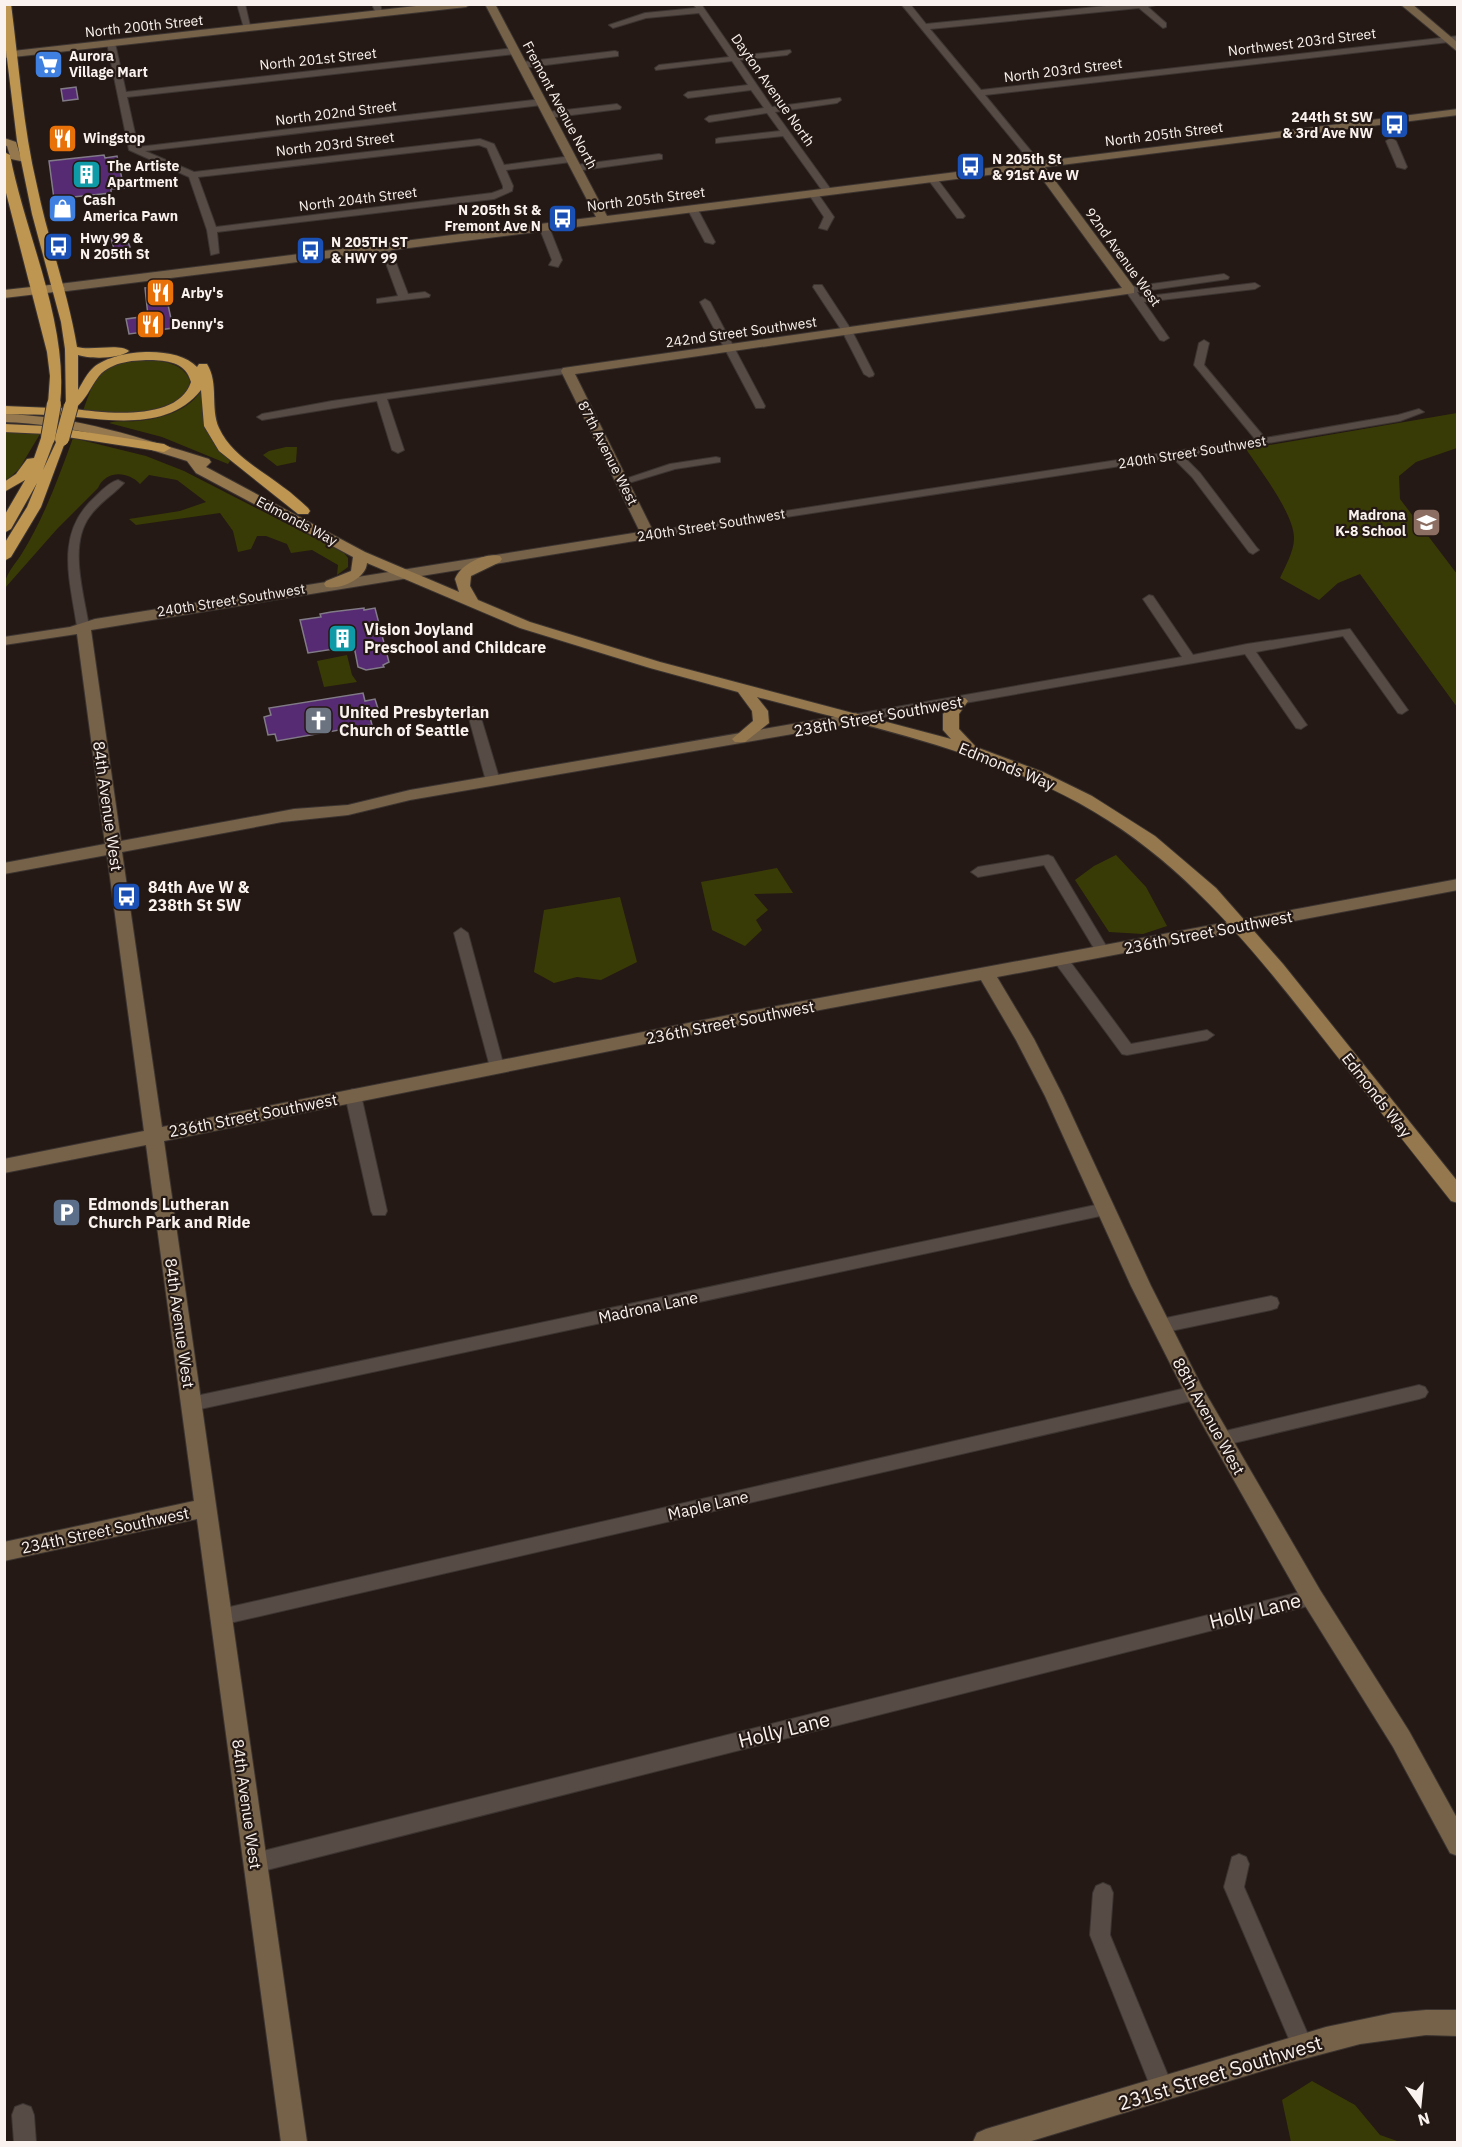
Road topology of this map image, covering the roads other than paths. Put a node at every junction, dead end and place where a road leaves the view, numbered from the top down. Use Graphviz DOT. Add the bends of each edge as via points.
graph roads {
  1 [pos="6,4"];
  2 [pos="241,4"];
  3 [pos="466,4"];
  4 [pos="490,4"];
  5 [pos="905,4"];
  6 [pos="1035,4"];
  7 [pos="1156,4"];
  8 [pos="1406,5"];
  9 [pos="1142,6"];
  10 [pos="700,7"];
  11 [pos="378,9"];
  12 [pos="1045,15"];
  13 [pos="613,24"];
  14 [pos="1163,26"];
  15 [pos="923,27"];
  16 [pos="248,28"];
  17 [pos="1458,38"];
  18 [pos="1446,39"];
  19 [pos="111,43"];
  20 [pos="1458,49"];
  21 [pos="515,51"];
  22 [pos="787,52"];
  23 [pos="615,54"];
  24 [pos="8,55"];
  25 [pos="734,58"];
  26 [pos="522,65"];
  27 [pos="659,68"];
  28 [pos="1150,73"];
  29 [pos="754,87"];
  30 [pos="978,93"];
  31 [pos="123,95"];
  32 [pos="688,95"];
  33 [pos="837,100"];
  34 [pos="542,102"];
  35 [pos="616,107"];
  36 [pos="770,111"];
  37 [pos="1458,112"];
  38 [pos="548,115"];
  39 [pos="709,119"];
  40 [pos="786,134"];
  41 [pos="4,141"];
  42 [pos="718,141"];
  43 [pos="1391,141"];
  44 [pos="134,150"];
  45 [pos="4,154"];
  46 [pos="659,158"];
  47 [pos="26,161"];
  48 [pos="574,164"];
  49 [pos="1037,164"];
  50 [pos="1402,166"];
  51 [pos="501,168"];
  52 [pos="193,175"];
  53 [pos="932,178"];
  54 [pos="827,191"];
  55 [pos="813,193"];
  56 [pos="692,208"];
  57 [pos="960,216"];
  58 [pos="603,219"];
  59 [pos="544,227"];
  60 [pos="824,228"];
  61 [pos="212,230"];
  62 [pos="710,242"];
  63 [pos="385,247"];
  64 [pos="214,253"];
  65 [pos="554,265"];
  66 [pos="1224,277"];
  67 [pos="1255,286"];
  68 [pos="818,287"];
  69 [pos="59,288"];
  70 [pos="39,290"];
  71 [pos="4,294"];
  72 [pos="425,295"];
  73 [pos="1133,295"];
  74 [pos="404,298"];
  75 [pos="381,301"];
  76 [pos="705,302"];
  77 [pos="847,331"];
  78 [pos="1164,338"];
  79 [pos="1204,343"];
  80 [pos="730,348"];
  81 [pos="72,349"];
  82 [pos="567,371"];
  83 [pos="869,374"];
  84 [pos="381,397"];
  85 [pos="71,406"];
  86 [pos="760,406"];
  87 [pos="4,410"];
  88 [pos="1419,412"];
  89 [pos="262,417"];
  90 [pos="4,418"];
  91 [pos="4,428"];
  92 [pos="55,439"];
  93 [pos="1262,441"];
  94 [pos="164,448"];
  95 [pos="398,450"];
  96 [pos="1176,455"];
  97 [pos="193,460"];
  98 [pos="716,460"];
  99 [pos="622,482"];
  100 [pos="118,483"];
  101 [pos="4,488"];
  102 [pos="303,511"];
  103 [pos="4,530"];
  104 [pos="648,535"];
  105 [pos="1253,550"];
  106 [pos="360,555"];
  107 [pos="4,557"];
  108 [pos="495,559"];
  109 [pos="406,572"];
  110 [pos="331,584"];
  111 [pos="1149,598"];
  112 [pos="474,605"];
  113 [pos="83,627"];
  114 [pos="4,641"];
  115 [pos="1247,648"];
  116 [pos="1189,658"];
  117 [pos="742,688"];
  118 [pos="960,701"];
  119 [pos="1402,710"];
  120 [pos="473,711"];
  121 [pos="856,718"];
  122 [pos="1301,725"];
  123 [pos="740,739"];
  124 [pos="971,749"];
  125 [pos="493,781"];
  126 [pos="115,849"];
  127 [pos="4,869"];
  128 [pos="978,872"];
  129 [pos="1458,884"];
  130 [pos="1240,925"];
  131 [pos="461,933"];
  132 [pos="1103,952"];
  133 [pos="1061,960"];
  134 [pos="986,973"];
  135 [pos="1207,1035"];
  136 [pos="497,1067"];
  137 [pos="353,1095"];
  138 [pos="155,1136"];
  139 [pos="4,1166"];
  140 [pos="1458,1196"];
  141 [pos="1105,1209"];
  142 [pos="379,1210"];
  143 [pos="1271,1303"];
  144 [pos="1161,1326"];
  145 [pos="1419,1392"];
  146 [pos="1195,1393"];
  147 [pos="191,1404"];
  148 [pos="1221,1439"];
  149 [pos="205,1508"];
  150 [pos="4,1552"];
  151 [pos="1312,1597"];
  152 [pos="220,1617"];
  153 [pos="1458,1845"];
  154 [pos="255,1863"];
  155 [pos="1239,1864"];
  156 [pos="1103,1893"];
  157 [pos="1458,2023"];
  158 [pos="1302,2046"];
  159 [pos="1163,2090"];
  160 [pos="23,2115"];
  161 [pos="25,2142"];
  162 [pos="294,2142"];
  163 [pos="986,2142"];
  1 -- 24 [label="highway"];
  2 -- 16 [label="street"];
  3 -- 11 [label="street, North 200th Street"];
  4 -- 21 [label="street, Fremont Avenue North"];
  5 -- 15 [label="street"];
  6 -- 12 [label="street"];
  7 -- 9 [label="street"];
  8 -- 18 [label="street"];
  9 -- 12 [label="street"];
  9 -- 14 [label="street"];
  10 -- 13 [label="street"];
  10 -- 25 [label="street, Dayton Avenue North"];
  11 -- 16 [label="street, North 200th Street"];
  12 -- 15 [label="street"];
  15 -- 30 [label="street"];
  16 -- 19 [label="street, North 200th Street"];
  17 -- 18 [label="street, Northwest 203rd Street"];
  18 -- 20 [label="street"];
  18 -- 28 [label="street, Northwest 203rd Street"];
  19 -- 24 [label="street, North 200th Street"];
  19 -- 31 [label="street"];
  21 -- 26 [label="street, Fremont Avenue North"];
  21 -- 31 [label="street, North 201st Street"];
  22 -- 25 [label="street"];
  23 -- 26 [label="street"];
  24 -- 47 [label="highway"];
  25 -- 27 [label="street"];
  25 -- 29 [label="street, Dayton Avenue North"];
  26 -- 34 [label="street, Fremont Avenue North"];
  28 -- 30 [label="street, North 203rd Street"];
  29 -- 32 [label="street"];
  29 -- 36 [label="street, Dayton Avenue North"];
  30 -- 49 [label="street"];
  31 -- 44 [label="street"];
  33 -- 36 [label="street"];
  34 -- 38 [label="street, Fremont Avenue North"];
  34 -- 44 [label="street, North 202nd Street"];
  35 -- 38 [label="street"];
  36 -- 39 [label="street"];
  36 -- 40 [label="street, Dayton Avenue North"];
  37 -- 49 [label="street, North 205th Street"];
  38 -- 48 [label="street, Fremont Avenue North"];
  40 -- 42 [label="street"];
  40 -- 54 [label="street, Dayton Avenue North"];
  41 -- 47 [label="main road" via="12,144 15,157"];
  43 -- 50 [label="street"];
  44 -- 52 [label="street"];
  45 -- 70 [label="highway"];
  46 -- 48 [label="street"];
  47 -- 69 [label="highway"];
  48 -- 51 [label="street"];
  48 -- 58 [label="street, Fremont Avenue North"];
  49 -- 53 [label="street, North 205th Street"];
  49 -- 73 [label="street, 92nd Avenue West"];
  51 -- 52 [label="street, North 203rd Street" via="491,146 480,142"];
  51 -- 61 [label="street, North 204th Street" via="507,191 494,196"];
  52 -- 61 [label="street"];
  53 -- 54 [label="street, North 205th Street"];
  53 -- 57 [label="street"];
  54 -- 55 [label="street, North 205th Street"];
  55 -- 56 [label="street, North 205th Street"];
  55 -- 60 [label="street" via="829,217"];
  56 -- 58 [label="street, North 205th Street"];
  56 -- 62 [label="street"];
  58 -- 59 [label="street, North 205th Street"];
  59 -- 63 [label="street, North 205th Street"];
  59 -- 65 [label="street" via="557,260"];
  61 -- 64 [label="street"];
  63 -- 69 [label="street, North 205th Street"];
  63 -- 74 [label="street"];
  66 -- 73 [label="street, 242nd Street Southwest"];
  67 -- 73 [label="street, 242nd Street Southwest"];
  68 -- 77 [label="street"];
  69 -- 70 [label="main road, North 205th Street"];
  69 -- 81 [label="highway"];
  70 -- 71 [label="main road, North 205th Street"];
  70 -- 92 [label="highway, bridge" via="57,364"];
  72 -- 74 [label="street"];
  73 -- 77 [label="street, 242nd Street Southwest"];
  73 -- 78 [label="street, 92nd Avenue West"];
  74 -- 75 [label="street"];
  76 -- 80 [label="street"];
  77 -- 80 [label="street, 242nd Street Southwest"];
  77 -- 83 [label="street"];
  79 -- 93 [label="street" via="1199,365"];
  80 -- 82 [label="street, 242nd Street Southwest"];
  80 -- 86 [label="street"];
  81 -- 85 [label="highway"];
  81 -- 102 [label="highway" via="87,354 157,349 194,360 206,375 211,426 219,442 237,461"];
  82 -- 84 [label="street, 242nd Street Southwest"];
  82 -- 99 [label="street, 87th Avenue West"];
  84 -- 89 [label="street, 242nd Street Southwest"];
  84 -- 95 [label="street"];
  85 -- 87 [label="highway" via="79,400 91,375 121,358 176,359 189,365 198,379 186,399 167,410 139,417"];
  85 -- 92 [label="highway, bridge"];
  88 -- 93 [label="street, 240th Street Southwest"];
  90 -- 94 [label="main road, Edmonds Way" via="98,429"];
  91 -- 94 [label="highway" via="46,430"];
  92 -- 101 [label="highway" via="21,477"];
  92 -- 103 [label="highway"];
  92 -- 107 [label="highway" via="34,507"];
  93 -- 96 [label="street, 240th Street Southwest"];
  94 -- 97 [label="main road, Edmonds Way"];
  96 -- 104 [label="street, 240th Street Southwest"];
  96 -- 105 [label="street"];
  97 -- 102 [label="main road, Edmonds Way" via="207,463"];
  97 -- 106 [label="main road, Edmonds Way" via="201,470"];
  98 -- 99 [label="street" via="674,466"];
  99 -- 104 [label="street, 87th Avenue West"];
  100 -- 113 [label="street, 84th Avenue West" via="95,503 75,536"];
  102 -- 109 [label="main road, Edmonds Way"];
  104 -- 108 [label="street, 240th Street Southwest"];
  106 -- 109 [label="main road, Edmonds Way"];
  106 -- 110 [label="main road" via="356,574"];
  108 -- 109 [label="street, 240th Street Southwest"];
  108 -- 112 [label="main road" via="475,566 463,576 463,589"];
  109 -- 110 [label="street, 240th Street Southwest"];
  109 -- 112 [label="main road, Edmonds Way"];
  110 -- 113 [label="street, 240th Street Southwest"];
  111 -- 116 [label="street"];
  112 -- 117 [label="main road, Edmonds Way" via="550,633"];
  113 -- 114 [label="street, 240th Street Southwest"];
  113 -- 126 [label="street, 84th Avenue West"];
  115 -- 116 [label="street, 238th Street Southwest"];
  115 -- 119 [label="street, 238th Street Southwest" via="1346,632"];
  115 -- 122 [label="street"];
  116 -- 118 [label="street, 238th Street Southwest"];
  117 -- 121 [label="main road, Edmonds Way"];
  117 -- 123 [label="main road" via="760,711 761,723"];
  118 -- 121 [label="street, 238th Street Southwest"];
  118 -- 124 [label="main road" via="951,714 951,730"];
  120 -- 125 [label="street"];
  121 -- 123 [label="street, 238th Street Southwest"];
  121 -- 124 [label="main road, Edmonds Way"];
  123 -- 125 [label="street, 238th Street Southwest"];
  124 -- 130 [label="main road, Edmonds Way" via="1037,776 1149,840 1190,873"];
  125 -- 126 [label="street, 238th Street Southwest"];
  126 -- 127 [label="street, 238th Street Southwest"];
  126 -- 138 [label="street, 84th Avenue West"];
  128 -- 132 [label="street" via="1048,860"];
  129 -- 130 [label="street, 236th Street Southwest"];
  130 -- 132 [label="street, 236th Street Southwest"];
  130 -- 140 [label="main road, Edmonds Way"];
  131 -- 136 [label="street"];
  132 -- 133 [label="street, 236th Street Southwest"];
  133 -- 134 [label="street, 236th Street Southwest"];
  133 -- 135 [label="street" via="1127,1050"];
  134 -- 136 [label="street, 236th Street Southwest"];
  134 -- 141 [label="street, 88th Avenue West" via="1025,1039"];
  136 -- 137 [label="street, 236th Street Southwest"];
  137 -- 138 [label="street, 236th Street Southwest"];
  137 -- 142 [label="street"];
  138 -- 139 [label="street, 236th Street Southwest"];
  138 -- 147 [label="street, 84th Avenue West"];
  141 -- 144 [label="street, 88th Avenue West"];
  141 -- 147 [label="street, Madrona Lane"];
  143 -- 144 [label="street"];
  144 -- 146 [label="street, 88th Avenue West"];
  145 -- 148 [label="street"];
  146 -- 148 [label="street, 88th Avenue West"];
  146 -- 152 [label="street, Maple Lane"];
  147 -- 149 [label="street, 84th Avenue West"];
  148 -- 151 [label="street, 88th Avenue West"];
  149 -- 150 [label="street, 234th Street Southwest"];
  149 -- 152 [label="street, 84th Avenue West"];
  151 -- 153 [label="street, 88th Avenue West" via="1401,1739"];
  151 -- 154 [label="street, Holly Lane"];
  152 -- 154 [label="street, 84th Avenue West"];
  154 -- 162 [label="street, 84th Avenue West"];
  155 -- 158 [label="street" via="1234,1887"];
  156 -- 159 [label="street" via="1100,1935"];
  157 -- 158 [label="street, 231st Street Southwest" via="1383,2028"];
  158 -- 159 [label="street, 231st Street Southwest"];
  159 -- 163 [label="street, 231st Street Southwest"];
  160 -- 161 [label="street"];
}
